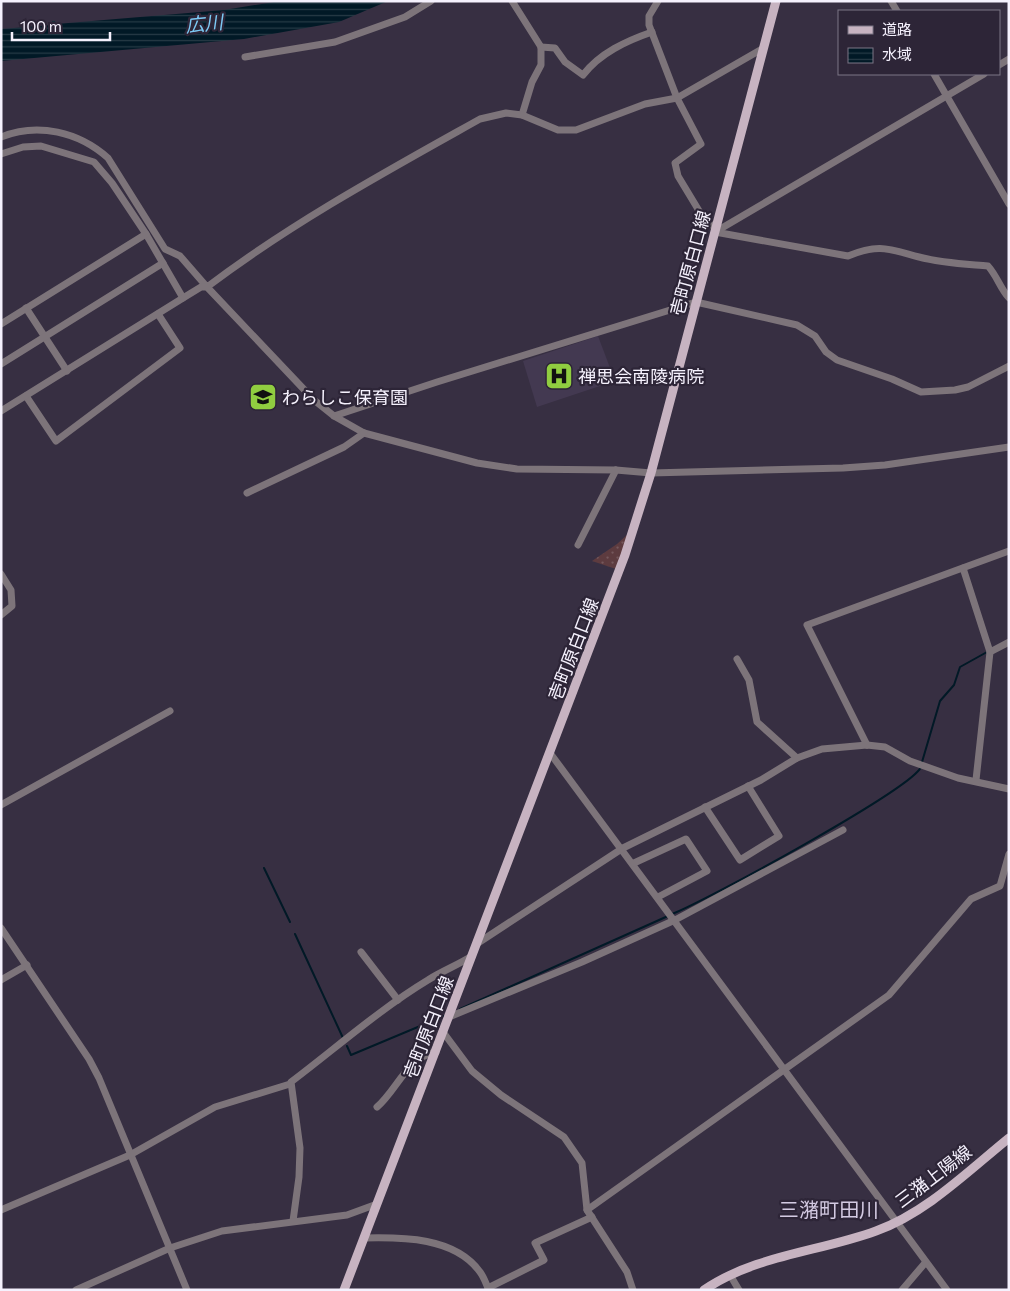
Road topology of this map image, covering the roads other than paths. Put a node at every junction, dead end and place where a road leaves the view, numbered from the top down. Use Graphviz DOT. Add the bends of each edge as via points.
graph roads {
  1 [pos="431,1"];
  2 [pos="512,1"];
  3 [pos="658,1"];
  4 [pos="776,1"];
  5 [pos="652,32"];
  6 [pos="541,47"];
  7 [pos="762,49"];
  8 [pos="245,57"];
  9 [pos="935,75"];
  10 [pos="982,75"];
  11 [pos="947,96"];
  12 [pos="677,98"];
  13 [pos="522,115"];
  14 [pos="1,137"];
  15 [pos="1,154"];
  16 [pos="1009,204"];
  17 [pos="716,229"];
  18 [pos="146,234"];
  19 [pos="162,263"];
  20 [pos="207,287"];
  21 [pos="183,298"];
  22 [pos="1009,298"];
  23 [pos="696,302"];
  24 [pos="26,308"];
  25 [pos="158,314"];
  26 [pos="1,324"];
  27 [pos="44,337"];
  28 [pos="1,364"];
  29 [pos="1009,366"];
  30 [pos="67,371"];
  31 [pos="26,396"];
  32 [pos="1,412"];
  33 [pos="334,416"];
  34 [pos="364,433"];
  35 [pos="1009,447"];
  36 [pos="616,470"];
  37 [pos="651,473"];
  38 [pos="246,493"];
  39 [pos="578,545"];
  40 [pos="1009,552"];
  41 [pos="963,568"];
  42 [pos="1,574"];
  43 [pos="1,615"];
  44 [pos="1009,642"];
  45 [pos="990,652"];
  46 [pos="736,659"];
  47 [pos="170,711"];
  48 [pos="867,745"];
  49 [pos="550,753"];
  50 [pos="797,758"];
  51 [pos="976,780"];
  52 [pos="748,786"];
  53 [pos="1009,789"];
  54 [pos="1,805"];
  55 [pos="705,807"];
  56 [pos="843,830"];
  57 [pos="623,848"];
  58 [pos="1009,854"];
  59 [pos="634,863"];
  60 [pos="658,897"];
  61 [pos="675,920"];
  62 [pos="1,928"];
  63 [pos="478,944"];
  64 [pos="361,952"];
  65 [pos="472,956"];
  66 [pos="27,965"];
  67 [pos="1,980"];
  68 [pos="398,1000"];
  69 [pos="449,1018"];
  70 [pos="443,1032"];
  71 [pos="436,1052"];
  72 [pos="786,1069"];
  73 [pos="290,1084"];
  74 [pos="376,1107"];
  75 [pos="1009,1138"];
  76 [pos="130,1155"];
  77 [pos="377,1204"];
  78 [pos="1,1210"];
  79 [pos="587,1210"];
  80 [pos="592,1218"];
  81 [pos="293,1221"];
  82 [pos="897,1222"];
  83 [pos="364,1238"];
  84 [pos="170,1248"];
  85 [pos="925,1263"];
  86 [pos="730,1275"];
  87 [pos="488,1289"];
  88 [pos="76,1290"];
  89 [pos="187,1290"];
  90 [pos="344,1290"];
  91 [pos="633,1290"];
  92 [pos="704,1290"];
  93 [pos="739,1290"];
  94 [pos="902,1290"];
  95 [pos="947,1290"];
  1 -- 8 [label="street" via="405,17 335,42"];
  2 -- 6 [label="street"];
  3 -- 5 [label="street" via="649,16"];
  4 -- 7 [label="main road, 壱町原白口線"];
  5 -- 6 [label="street" via="614,48 592,63 583,76 565,62 555,48"];
  5 -- 12 [label="street"];
  6 -- 13 [label="street" via="542,64 532,82"];
  7 -- 12 [label="street"];
  7 -- 17 [label="main road, 壱町原白口線"];
  9 -- 11 [label="street"];
  10 -- 11 [label="street"];
  11 -- 16 [label="street"];
  11 -- 17 [label="street"];
  12 -- 13 [label="street" via="645,104 576,130 558,130"];
  12 -- 17 [label="street" via="701,144 675,163 678,176 707,224"];
  13 -- 20 [label="street" via="506,113 480,119 331,203 251,253"];
  14 -- 20 [label="street" via="38,128 66,134 97,148 108,158 165,249 180,256"];
  15 -- 18 [label="street" via="23,146 41,146 94,162"];
  17 -- 22 [label="street" via="848,256 863,250 899,250 919,257 988,266"];
  17 -- 23 [label="main road, 壱町原白口線"];
  18 -- 19 [label="street"];
  18 -- 24 [label="street"];
  19 -- 21 [label="street"];
  19 -- 27 [label="street"];
  20 -- 21 [label="street"];
  20 -- 33 [label="street" via="314,400"];
  21 -- 25 [label="street"];
  23 -- 29 [label="street" via="797,325 815,336 826,352 837,360 892,378 921,392 968,387"];
  23 -- 33 [label="street"];
  23 -- 37 [label="main road, 壱町原白口線"];
  24 -- 26 [label="street"];
  24 -- 27 [label="street"];
  25 -- 30 [label="street"];
  25 -- 31 [label="street" via="180,348 56,441"];
  27 -- 28 [label="street"];
  27 -- 30 [label="street"];
  30 -- 31 [label="street"];
  31 -- 32 [label="street"];
  33 -- 34 [label="street"];
  34 -- 36 [label="street" via="477,463 517,468"];
  34 -- 38 [label="street" via="344,448"];
  35 -- 37 [label="street" via="885,465"];
  36 -- 37 [label="street"];
  36 -- 39 [label="street"];
  37 -- 49 [label="main road, 壱町原白口線" via="626,556"];
  40 -- 41 [label="street"];
  41 -- 45 [label="street"];
  41 -- 48 [label="street" via="807,625"];
  42 -- 43 [label="street" via="11,590 12,606"];
  44 -- 45 [label="street"];
  45 -- 51 [label="street"];
  46 -- 50 [label="street" via="750,680 757,722"];
  47 -- 54 [label="street"];
  48 -- 50 [label="street" via="822,749"];
  48 -- 51 [label="street" via="885,747 918,764 958,778"];
  49 -- 57 [label="street"];
  49 -- 63 [label="main road, 壱町原白口線"];
  50 -- 52 [label="street"];
  51 -- 53 [label="street"];
  52 -- 55 [label="street"];
  52 -- 55 [label="street" via="779,836 740,860"];
  55 -- 57 [label="street"];
  56 -- 61 [label="street"];
  57 -- 59 [label="street"];
  57 -- 63 [label="street"];
  58 -- 72 [label="street" via="1000,886 970,899 889,995"];
  59 -- 60 [label="street"];
  59 -- 60 [label="street" via="686,838 707,871"];
  60 -- 61 [label="street"];
  61 -- 69 [label="street"];
  61 -- 72 [label="street"];
  62 -- 66 [label="street"];
  63 -- 65 [label="main road, 壱町原白口線"];
  64 -- 68 [label="street"];
  65 -- 68 [label="street"];
  65 -- 69 [label="main road, 壱町原白口線"];
  66 -- 67 [label="street"];
  66 -- 76 [label="street" via="89,1059"];
  68 -- 73 [label="street"];
  69 -- 70 [label="main road, 壱町原白口線"];
  70 -- 71 [label="main road, 壱町原白口線"];
  70 -- 79 [label="street" via="472,1071 501,1095 564,1137 582,1163"];
  71 -- 74 [label="street" via="424,1054 401,1077 387,1099"];
  71 -- 77 [label="main road, 壱町原白口線"];
  72 -- 79 [label="street"];
  72 -- 82 [label="street"];
  73 -- 76 [label="street" via="215,1107"];
  73 -- 81 [label="street" via="300,1148"];
  75 -- 82 [label="main road, 三潴上陽線" via="946,1190"];
  76 -- 78 [label="street"];
  76 -- 84 [label="street"];
  77 -- 81 [label="street" via="347,1215"];
  77 -- 83 [label="main road, 壱町原白口線"];
  79 -- 80 [label="street"];
  80 -- 87 [label="street" via="535,1243 544,1260"];
  80 -- 91 [label="street" via="627,1272"];
  81 -- 84 [label="street" via="222,1231"];
  82 -- 85 [label="street"];
  82 -- 86 [label="main road, 三潴上陽線" via="875,1232 756,1264"];
  83 -- 87 [label="street" via="396,1237 446,1247 471,1262 481,1272"];
  83 -- 90 [label="main road, 壱町原白口線"];
  84 -- 88 [label="street"];
  84 -- 89 [label="street"];
  85 -- 94 [label="street"];
  85 -- 95 [label="street"];
  86 -- 92 [label="main road, 三潴上陽線"];
  86 -- 93 [label="street"];
}
